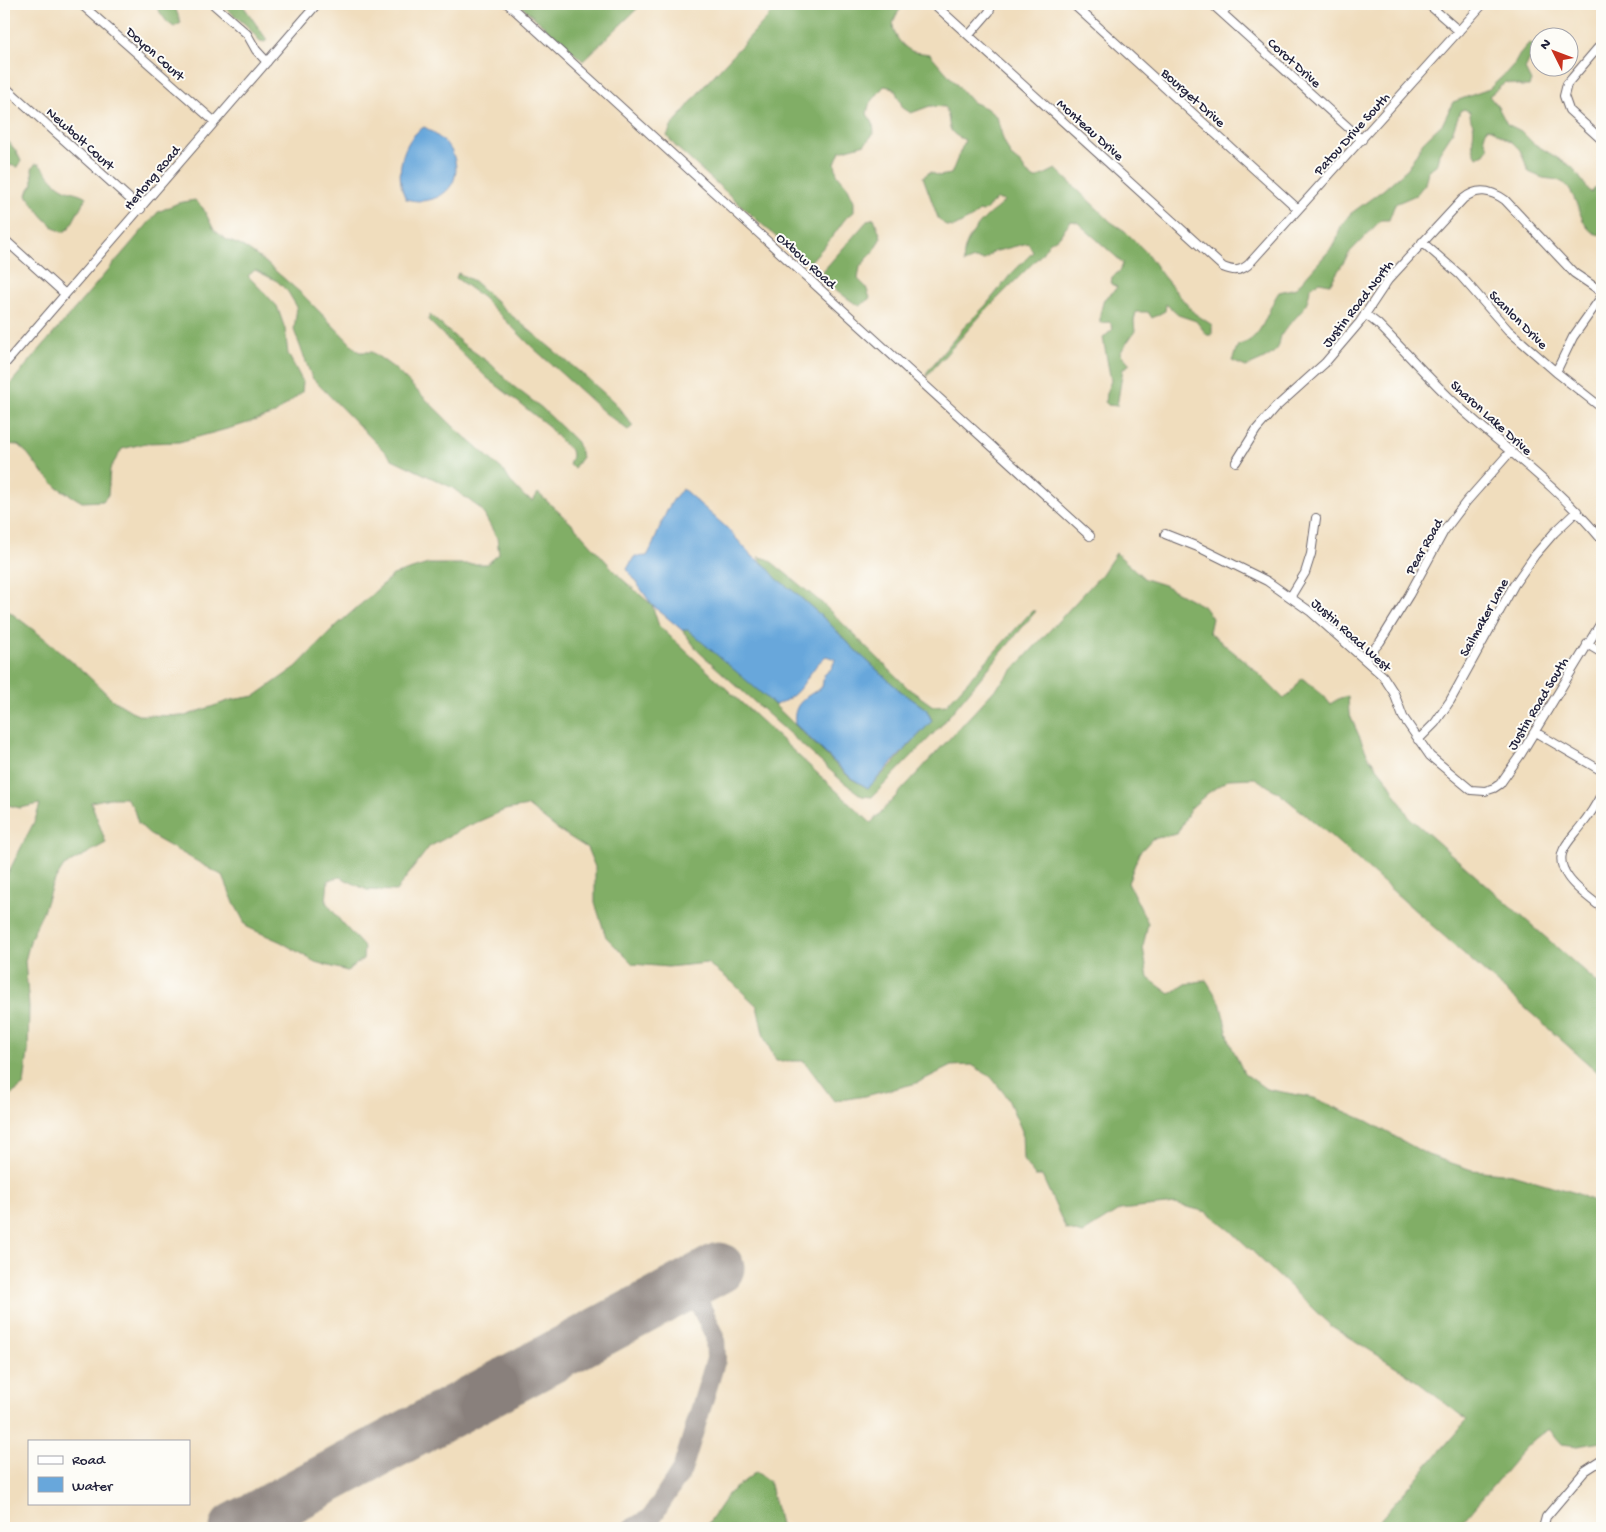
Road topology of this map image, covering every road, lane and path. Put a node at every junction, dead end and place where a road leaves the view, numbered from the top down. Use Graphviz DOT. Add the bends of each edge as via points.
graph roads {
  1 [pos="82,4"];
  2 [pos="213,4"];
  3 [pos="317,4"];
  4 [pos="508,4"];
  5 [pos="934,4"];
  6 [pos="992,4"];
  7 [pos="1073,4"];
  8 [pos="1212,4"];
  9 [pos="1230,4"];
  10 [pos="1428,4"];
  11 [pos="1483,4"];
  12 [pos="1222,13"];
  13 [pos="1459,31"];
  14 [pos="969,35"];
  15 [pos="1602,43"];
  16 [pos="267,62"];
  17 [pos="4,86"];
  18 [pos="215,122"];
  19 [pos="1362,140"];
  20 [pos="1602,140"];
  21 [pos="141,209"];
  22 [pos="1298,209"];
  23 [pos="4,240"];
  24 [pos="1422,242"];
  25 [pos="1232,270"];
  26 [pos="65,294"];
  27 [pos="1602,294"];
  28 [pos="1365,314"];
  29 [pos="4,365"];
  30 [pos="1556,372"];
  31 [pos="1602,408"];
  32 [pos="1511,451"];
  33 [pos="1236,462"];
  34 [pos="1577,511"];
  35 [pos="1316,518"];
  36 [pos="1165,534"];
  37 [pos="1090,536"];
  38 [pos="1602,540"];
  39 [pos="1291,596"];
  40 [pos="1602,621"];
  41 [pos="1588,644"];
  42 [pos="1602,653"];
  43 [pos="1365,659"];
  44 [pos="1535,732"];
  45 [pos="1418,740"];
  46 [pos="1602,771"];
  47 [pos="1485,791"];
  48 [pos="1602,793"];
  49 [pos="1602,908"];
  50 [pos="1602,1460"];
  51 [pos="1543,1528"];
  1 -- 18 [label="street, Doyon Court"];
  2 -- 16 [label="street" via="247,34"];
  3 -- 16 [label="street, Herlong Road"];
  4 -- 37 [label="street, Oxbow Road"];
  5 -- 14 [label="street, Monteau Drive"];
  6 -- 14 [label="street"];
  7 -- 22 [label="street, Bourget Drive"];
  8 -- 12 [label="street, Corot Drive"];
  9 -- 12 [label="street"];
  10 -- 13 [label="street"];
  11 -- 13 [label="street, Patou Drive South"];
  12 -- 19 [label="street, Corot Drive"];
  13 -- 19 [label="street, Patou Drive South"];
  14 -- 25 [label="street, Monteau Drive" via="1223,267"];
  15 -- 20 [label="street" via="1565,88 1564,96 1569,110"];
  16 -- 18 [label="street, Herlong Road"];
  17 -- 21 [label="street, Newbolt Court"];
  18 -- 21 [label="street, Herlong Road"];
  19 -- 22 [label="street, Patou Drive South"];
  21 -- 26 [label="street, Herlong Road"];
  22 -- 25 [label="street, Patou Drive South" via="1248,266"];
  23 -- 26 [label="street"];
  24 -- 27 [label="street, Justin Road North" via="1470,193 1493,192 1505,200 1574,273"];
  24 -- 28 [label="street, Justin Road North" via="1388,280"];
  24 -- 30 [label="street, Scanlon Drive" via="1460,275 1508,330"];
  26 -- 29 [label="street, Herlong Road"];
  27 -- 30 [label="street" via="1573,337"];
  28 -- 32 [label="street, Sharon Lake Drive" via="1456,404"];
  28 -- 33 [label="street, Justin Road North" via="1326,363 1275,408 1256,430"];
  30 -- 31 [label="street, Scanlon Drive"];
  32 -- 34 [label="street, Sharon Lake Drive"];
  32 -- 43 [label="street, Pear Road" via="1444,531 1380,642"];
  34 -- 38 [label="street, Sharon Lake Drive"];
  34 -- 45 [label="street, Sailmaker Lane" via="1535,555 1514,586 1450,701"];
  35 -- 39 [label="street" via="1305,573"];
  36 -- 39 [label="street, Justin Road West" via="1198,547"];
  39 -- 43 [label="street, Justin Road West"];
  40 -- 41 [label="street, Justin Road South"];
  41 -- 42 [label="street"];
  41 -- 44 [label="street, Justin Road South"];
  43 -- 45 [label="street, Justin Road West" via="1383,676"];
  44 -- 46 [label="street"];
  44 -- 47 [label="street, Justin Road South" via="1500,784"];
  45 -- 47 [label="street, Justin Road West" via="1430,756 1471,790"];
  48 -- 49 [label="street" via="1567,842 1561,861 1569,879"];
  50 -- 51 [label="street" via="1586,1471 1546,1517"];
}
